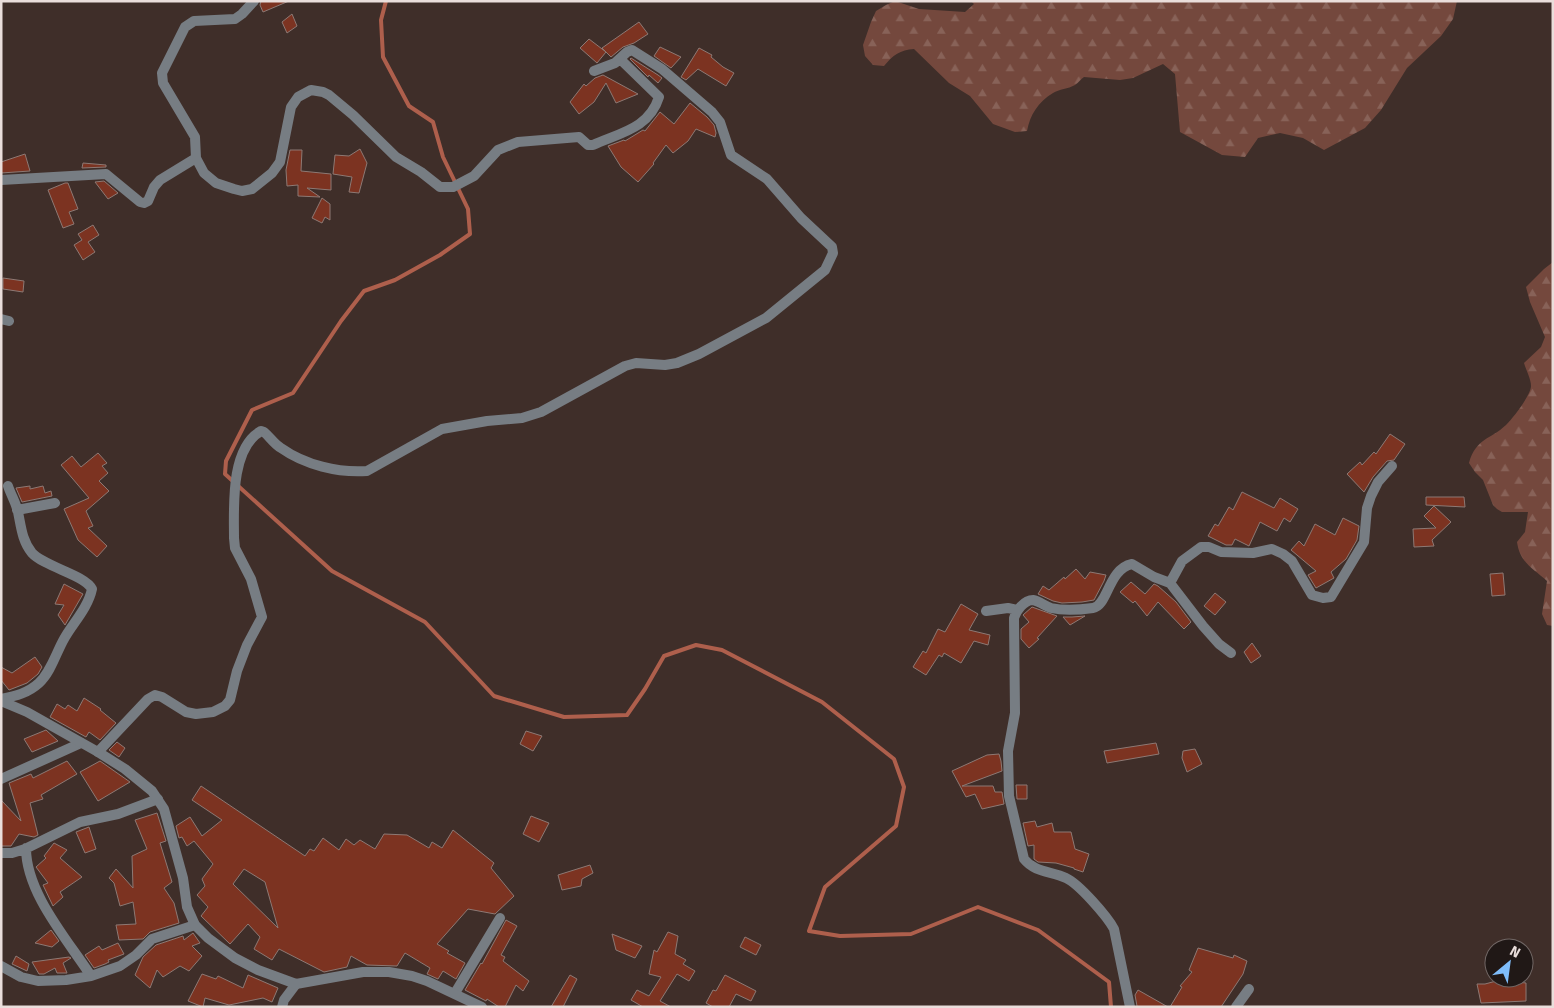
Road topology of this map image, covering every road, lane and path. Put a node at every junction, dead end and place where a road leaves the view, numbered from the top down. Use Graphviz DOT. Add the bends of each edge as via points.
graph roads {
  1 [pos="254,1"];
  2 [pos="620,59"];
  3 [pos="594,71"];
  4 [pos="196,158"];
  5 [pos="1,180"];
  6 [pos="1392,466"];
  7 [pos="8,486"];
  8 [pos="56,503"];
  9 [pos="17,510"];
  10 [pos="1170,583"];
  11 [pos="1018,610"];
  12 [pos="986,611"];
  13 [pos="1231,653"];
  14 [pos="3,701"];
  15 [pos="81,744"];
  16 [pos="98,752"];
  17 [pos="1,779"];
  18 [pos="158,799"];
  19 [pos="26,848"];
  20 [pos="1,853"];
  21 [pos="500,918"];
  22 [pos="195,925"];
  23 [pos="1,966"];
  24 [pos="91,976"];
  25 [pos="296,984"];
  26 [pos="1249,989"];
  27 [pos="455,993"];
  28 [pos="282,1007"];
  29 [pos="482,1007"];
  30 [pos="1130,1007"];
  31 [pos="1236,1007"];
  1 -- 4 [label="street" via="235,18 189,23 162,70 164,83 195,137"];
  2 -- 3 [label="street"];
  2 -- 4 [label="street" via="659,97 645,120 632,130 593,146 579,137 518,142 498,150 474,176 453,187 440,187 396,157 354,115 329,95 315,90 301,94 293,103 280,162 252,189 234,190 216,182 204,173"];
  2 -- 16 [label="street" via="630,50 634,51 684,86 712,112 720,122 731,155 767,179 832,247 833,253 824,270 766,318 700,354 671,365 636,363 625,366 541,412 522,418 442,430 367,472 303,461 261,432 251,439 237,468 234,538 262,617 247,645 228,703 213,712 196,714 155,696 148,699"];
  4 -- 5 [label="street" via="160,180 144,203 106,174"];
  6 -- 10 [label="street" via="1371,496 1364,542 1331,597 1320,598 1310,593 1292,561 1272,549 1253,553 1221,552 1202,547 1182,560"];
  7 -- 9 [label="street"];
  8 -- 9 [label="street"];
  9 -- 14 [label="street" via="25,544 32,553 92,589 90,598 45,676 22,695"];
  10 -- 11 [label="street" via="1132,564 1126,565 1110,583 1102,603 1095,608 1049,608 1033,600"];
  10 -- 13 [label="street" via="1203,626"];
  11 -- 12 [label="street"];
  11 -- 30 [label="street" via="1014,618 1015,713 1008,751 1009,796 1024,859 1040,871 1074,883 1103,912 1114,929"];
  14 -- 15 [label="street"];
  15 -- 16 [label="street"];
  15 -- 17 [label="street"];
  16 -- 18 [label="street" via="142,783"];
  18 -- 19 [label="street" via="118,814 80,822"];
  18 -- 22 [label="street" via="164,809 183,878 187,907"];
  19 -- 20 [label="street"];
  19 -- 24 [label="street" via="27,863 41,901"];
  21 -- 27 [label="street"];
  22 -- 24 [label="street" via="152,939 120,966"];
  22 -- 25 [label="street" via="234,958"];
  23 -- 24 [label="street" via="21,977 38,981"];
  25 -- 27 [label="street" via="363,972 389,972 420,978"];
  25 -- 28 [label="street"];
  26 -- 31 [label="street"];
  27 -- 29 [label="street"];
}
